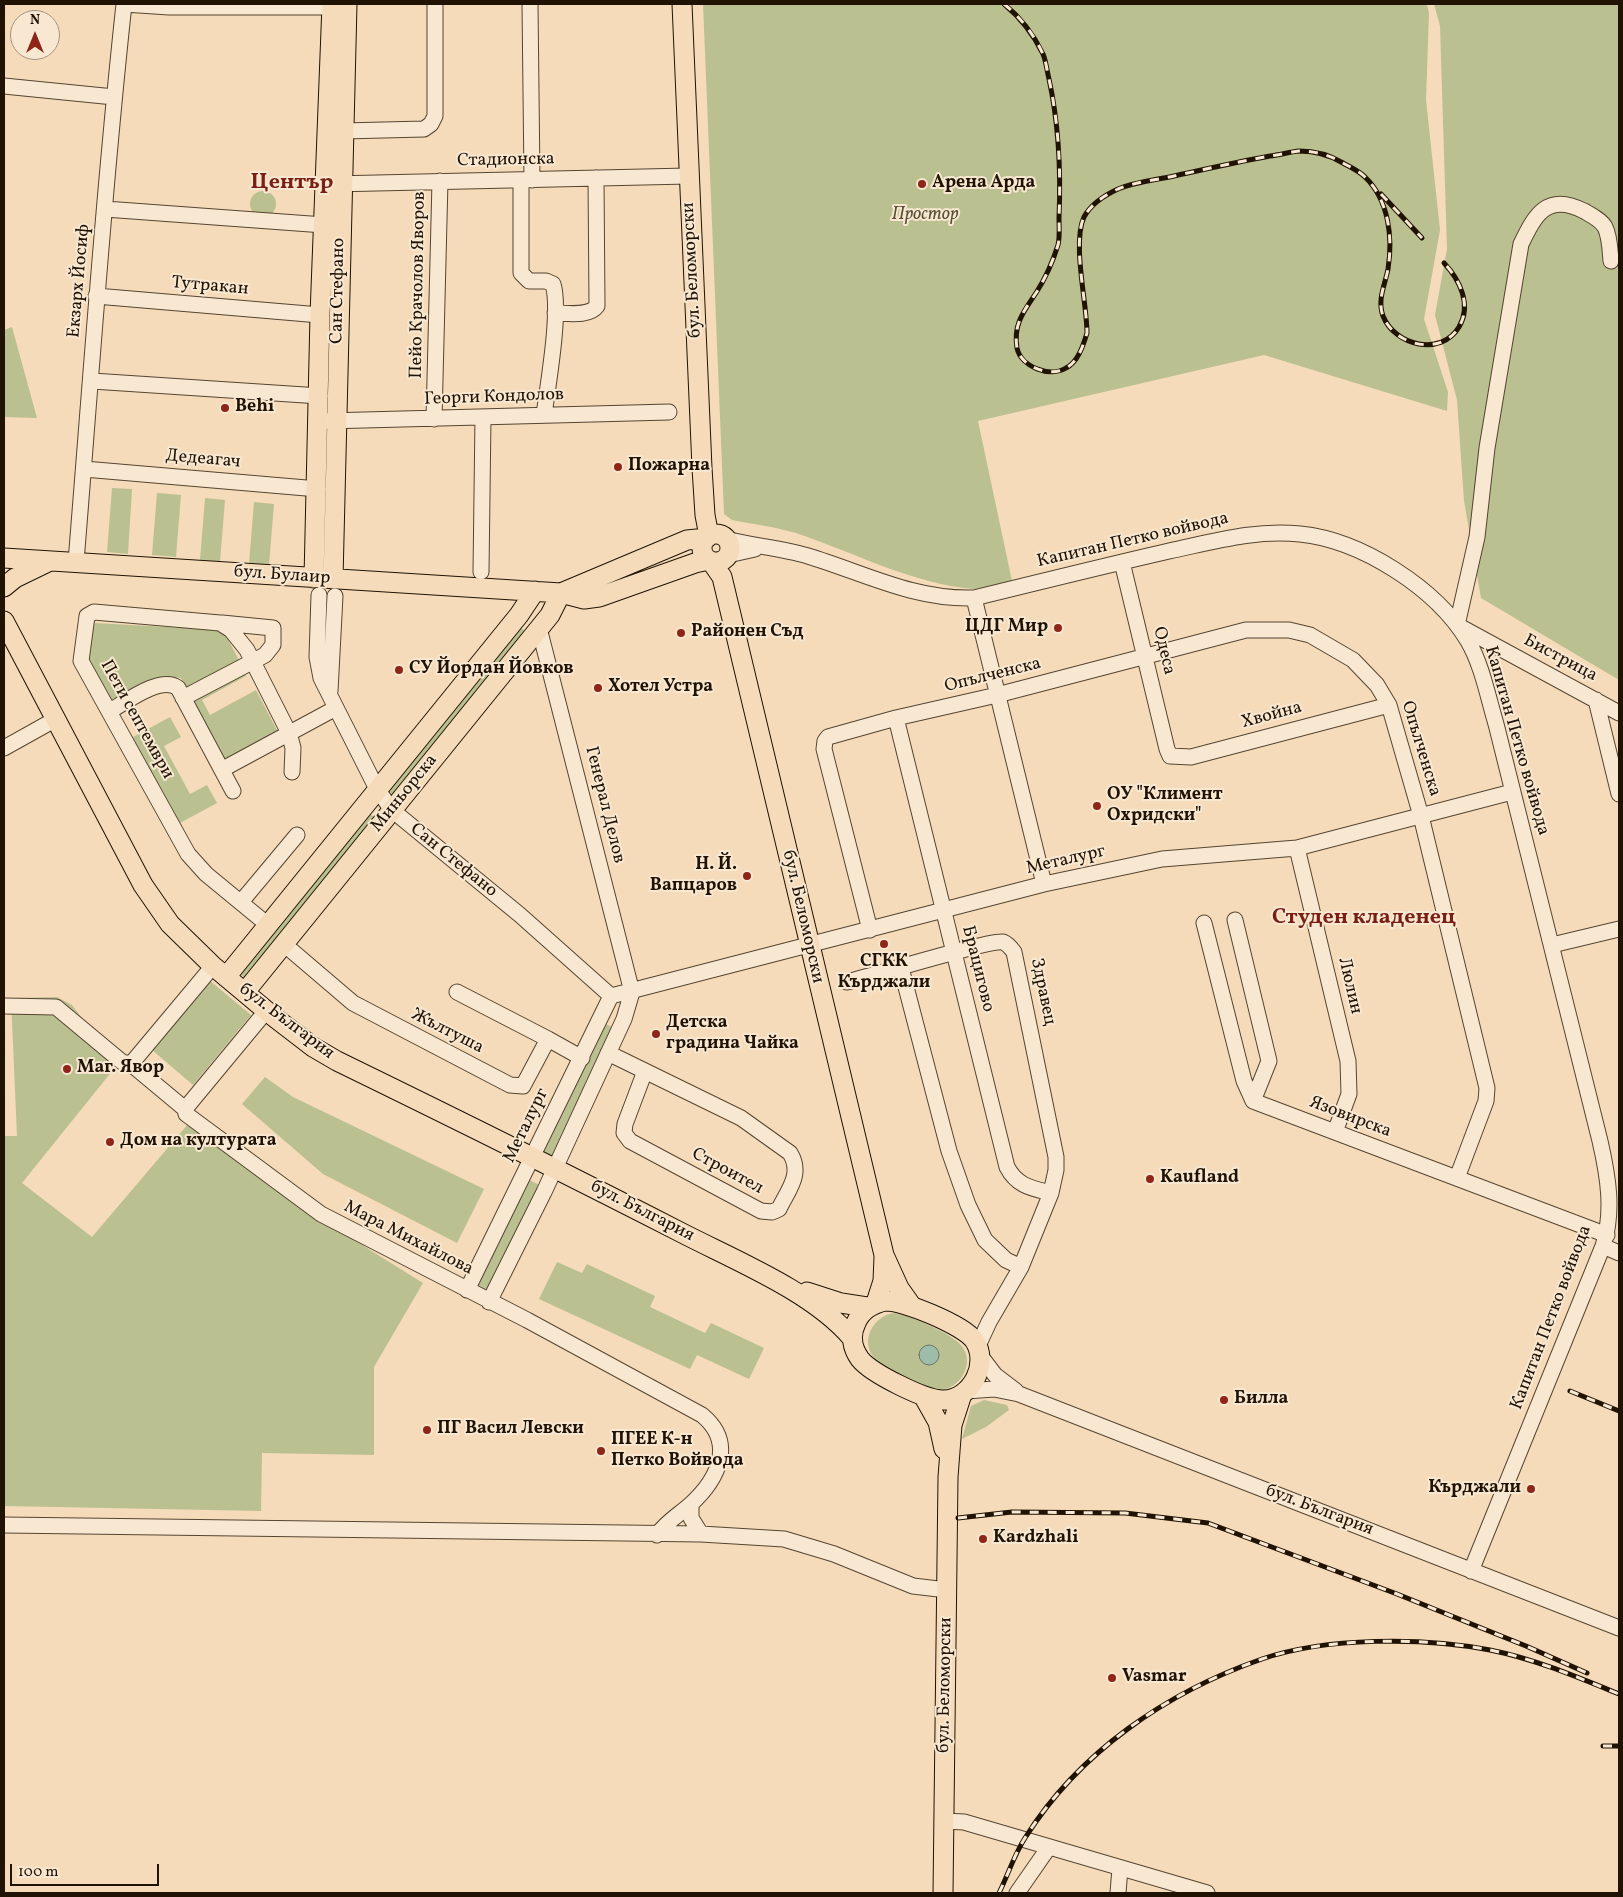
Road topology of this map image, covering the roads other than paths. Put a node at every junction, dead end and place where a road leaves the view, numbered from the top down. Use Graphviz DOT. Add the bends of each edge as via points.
graph roads {
  1 [pos="124,4"];
  2 [pos="435,4"];
  3 [pos="530,4"];
  4 [pos="682,4"];
  5 [pos="337,5"];
  6 [pos="4,86"];
  7 [pos="114,97"];
  8 [pos="343,131"];
  9 [pos="688,176"];
  10 [pos="596,178"];
  11 [pos="527,180"];
  12 [pos="440,181"];
  13 [pos="334,184"];
  14 [pos="105,209"];
  15 [pos="324,225"];
  16 [pos="1611,261"];
  17 [pos="96,296"];
  18 [pos="555,313"];
  19 [pos="320,315"];
  20 [pos="92,381"];
  21 [pos="320,396"];
  22 [pos="669,412"];
  23 [pos="544,415"];
  24 [pos="483,417"];
  25 [pos="434,419"];
  26 [pos="328,421"];
  27 [pos="84,468"];
  28 [pos="318,489"];
  29 [pos="717,549"];
  30 [pos="4,558"];
  31 [pos="52,561"];
  32 [pos="76,562"];
  33 [pos="1122,562"];
  34 [pos="481,572"];
  35 [pos="4,587"];
  36 [pos="325,587"];
  37 [pos="536,591"];
  38 [pos="561,593"];
  39 [pos="974,598"];
  40 [pos="4,622"];
  41 [pos="220,623"];
  42 [pos="1457,625"];
  43 [pos="539,628"];
  44 [pos="1146,657"];
  45 [pos="252,660"];
  46 [pos="997,695"];
  47 [pos="183,698"];
  48 [pos="1596,700"];
  49 [pos="333,703"];
  50 [pos="1389,705"];
  51 [pos="110,711"];
  52 [pos="1619,713"];
  53 [pos="896,718"];
  54 [pos="56,719"];
  55 [pos="289,733"];
  56 [pos="4,748"];
  57 [pos="1166,749"];
  58 [pos="223,769"];
  59 [pos="292,772"];
  60 [pos="377,789"];
  61 [pos="233,791"];
  62 [pos="1512,792"];
  63 [pos="1619,794"];
  64 [pos="392,810"];
  65 [pos="1421,816"];
  66 [pos="297,835"];
  67 [pos="1297,848"];
  68 [pos="1044,884"];
  69 [pos="241,902"];
  70 [pos="943,911"];
  71 [pos="1234,920"];
  72 [pos="1204,923"];
  73 [pos="268,925"];
  74 [pos="1619,929"];
  75 [pos="870,930"];
  76 [pos="285,945"];
  77 [pos="1552,945"];
  78 [pos="808,946"];
  79 [pos="954,953"];
  80 [pos="901,968"];
  81 [pos="219,971"];
  82 [pos="847,982"];
  83 [pos="244,992"];
  84 [pos="457,992"];
  85 [pos="632,992"];
  86 [pos="612,996"];
  87 [pos="4,1006"];
  88 [pos="266,1010"];
  89 [pos="548,1038"];
  90 [pos="608,1053"];
  91 [pos="582,1058"];
  92 [pos="131,1064"];
  93 [pos="645,1071"];
  94 [pos="1253,1101"];
  95 [pos="185,1109"];
  96 [pos="1335,1132"];
  97 [pos="532,1156"];
  98 [pos="554,1167"];
  99 [pos="1457,1178"];
  100 [pos="1052,1188"];
  101 [pos="1605,1240"];
  102 [pos="1619,1253"];
  103 [pos="884,1255"];
  104 [pos="1021,1267"];
  105 [pos="777,1282"];
  106 [pos="466,1290"];
  107 [pos="489,1302"];
  108 [pos="872,1305"];
  109 [pos="911,1305"];
  110 [pos="852,1338"];
  111 [pos="974,1345"];
  112 [pos="964,1392"];
  113 [pos="1019,1394"];
  114 [pos="924,1397"];
  115 [pos="948,1477"];
  116 [pos="691,1504"];
  117 [pos="4,1525"];
  118 [pos="701,1534"];
  119 [pos="657,1535"];
  120 [pos="1471,1571"];
  121 [pos="947,1590"];
  122 [pos="1619,1628"];
  123 [pos="944,1821"];
  124 [pos="1049,1847"];
  125 [pos="1120,1868"];
  126 [pos="943,1893"];
  127 [pos="1017,1893"];
  128 [pos="1118,1893"];
  129 [pos="1207,1893"];
  1 -- 5 [label="street" via="169,7"];
  1 -- 7 [label="street, Екзарх Йосиф"];
  2 -- 8 [label="street" via="435,116 431,124 424,129"];
  3 -- 11 [label="street"];
  4 -- 9 [label="main road, бул. Беломорски"];
  5 -- 8 [label="main road, Сан Стефано"];
  5 -- 13 [label="main road, Сан Стефано"];
  6 -- 7 [label="street"];
  7 -- 14 [label="street, Екзарх Йосиф"];
  8 -- 13 [label="main road, Сан Стефано"];
  9 -- 10 [label="street, Стадионска"];
  9 -- 29 [label="main road, бул. Беломорски" via="704,500"];
  10 -- 11 [label="street, Стадионска"];
  10 -- 18 [label="street" via="597,306 587,313"];
  11 -- 12 [label="street, Стадионска"];
  11 -- 18 [label="street" via="521,273 529,281 553,284"];
  12 -- 13 [label="street, Стадионска"];
  12 -- 25 [label="street, Пейо Крачолов Яворов"];
  13 -- 15 [label="main road, Сан Стефано"];
  13 -- 26 [label="main road, Сан Стефано"];
  14 -- 15 [label="street"];
  14 -- 17 [label="street, Екзарх Йосиф"];
  15 -- 19 [label="main road, Сан Стефано"];
  16 -- 42 [label="street" via="1604,226 1594,217 1565,205 1548,206 1534,217 1521,244 1487,448 1477,537"];
  17 -- 19 [label="street, Тутракан"];
  17 -- 20 [label="street, Екзарх Йосиф"];
  18 -- 23 [label="street"];
  19 -- 21 [label="main road, Сан Стефано"];
  20 -- 21 [label="street"];
  20 -- 27 [label="street, Екзарх Йосиф"];
  21 -- 26 [label="main road, Сан Стефано"];
  22 -- 23 [label="street, Георги Кондолов"];
  23 -- 24 [label="street, Георги Кондолов"];
  24 -- 25 [label="street, Георги Кондолов"];
  24 -- 34 [label="street"];
  25 -- 26 [label="street, Георги Кондолов"];
  26 -- 28 [label="main road, Сан Стефано"];
  26 -- 36 [label="main road, Сан Стефано"];
  27 -- 28 [label="street, Дедеагач"];
  27 -- 32 [label="street, Екзарх Йосиф"];
  28 -- 36 [label="main road, Сан Стефано"];
  29 -- 38 [label="main road, бул. Булаир" via="688,540"];
  29 -- 39 [label="street, Капитан Петко войвода" via="764,548 809,556 914,592"];
  29 -- 78 [label="main road, бул. Беломорски"];
  30 -- 31 [label="main road, бул. Булаир"];
  31 -- 32 [label="main road, бул. Булаир"];
  31 -- 35 [label="main road" via="15,578"];
  32 -- 36 [label="main road, бул. Булаир"];
  33 -- 39 [label="street, Капитан Петко войвода"];
  33 -- 42 [label="street, Капитан Петко войвода" via="1238,536 1300,534 1358,550 1388,565 1410,579"];
  33 -- 44 [label="street, Одеса"];
  36 -- 37 [label="main road, бул. Булаир"];
  36 -- 49 [label="street, Сан Стефано" via="318,668"];
  37 -- 38 [label="main road, бул. Булаир"];
  37 -- 60 [label="main road, Миньорска"];
  38 -- 43 [label="main road, Миньорска" via="556,606"];
  39 -- 46 [label="street"];
  40 -- 54 [label="main road, бул. България"];
  41 -- 45 [label="street" via="231,630"];
  41 -- 45 [label="street" via="273,628 273,645 265,654"];
  41 -- 51 [label="street, Пети септември" via="90,613 85,621 81,661"];
  42 -- 48 [label="street, Бистрица"];
  42 -- 62 [label="street, Капитан Петко войвода" via="1476,659"];
  43 -- 64 [label="main road, Миньорска"];
  43 -- 85 [label="street, Генерал Делов"];
  44 -- 46 [label="street, Опълченска"];
  44 -- 50 [label="street, Опълченска" via="1246,630 1289,630 1310,635 1353,660 1377,685"];
  44 -- 57 [label="street, Одеса"];
  45 -- 47 [label="street"];
  45 -- 55 [label="street"];
  46 -- 53 [label="street, Опълченска"];
  46 -- 68 [label="street"];
  47 -- 51 [label="street" via="178,688 165,683"];
  47 -- 58 [label="street"];
  48 -- 52 [label="street, Бистрица"];
  48 -- 63 [label="street"];
  49 -- 55 [label="street"];
  49 -- 60 [label="street, Сан Стефано"];
  50 -- 57 [label="street, Хвойна" via="1191,757 1170,756"];
  50 -- 65 [label="street, Опълченска"];
  51 -- 69 [label="street, Пети септември" via="188,854 206,874"];
  53 -- 70 [label="street, Брацигово"];
  53 -- 75 [label="street, Опълченска" via="825,740 824,749"];
  54 -- 56 [label="street"];
  54 -- 81 [label="main road, бул. България" via="143,886 170,924"];
  55 -- 58 [label="street"];
  55 -- 59 [label="street" via="294,748"];
  58 -- 61 [label="street"];
  60 -- 64 [label="street, Сан Стефано"];
  60 -- 73 [label="main road, Миньорска"];
  62 -- 65 [label="street, Металург"];
  62 -- 77 [label="street, Капитан Петко войвода"];
  64 -- 76 [label="main road, Миньорска"];
  64 -- 86 [label="street, Сан Стефано"];
  65 -- 67 [label="street, Металург"];
  65 -- 99 [label="street, Опълченска" via="1487,1088 1486,1101"];
  66 -- 69 [label="street"];
  67 -- 68 [label="street, Металург" via="1162,859"];
  67 -- 96 [label="street, Люлин" via="1348,1061 1349,1094"];
  68 -- 70 [label="street, Металург"];
  69 -- 73 [label="street, Пети септември"];
  70 -- 75 [label="street, Металург"];
  70 -- 79 [label="street, Брацигово"];
  71 -- 94 [label="street" via="1269,1061"];
  72 -- 94 [label="street" via="1244,1081"];
  73 -- 81 [label="main road, Миньорска"];
  74 -- 77 [label="street"];
  75 -- 78 [label="street, Металург"];
  76 -- 83 [label="main road, Миньорска"];
  76 -- 89 [label="street, Жълтуша" via="353,1004 510,1085 523,1086"];
  77 -- 101 [label="street, Капитан Петко войвода" via="1607,1172 1610,1200"];
  78 -- 85 [label="street, Металург"];
  78 -- 103 [label="main road, бул. Беломорски"];
  79 -- 80 [label="street, Здравец"];
  79 -- 100 [label="street, Брацигово" via="1007,1167 1017,1182 1024,1186"];
  79 -- 100 [label="street, Здравец" via="997,942 1010,946 1014,952 1056,1157"];
  80 -- 82 [label="street, Здравец"];
  80 -- 104 [label="street" via="949,1151 968,1205 985,1240 1006,1260"];
  81 -- 83 [label="main road, бул. България"];
  81 -- 92 [label="street"];
  83 -- 88 [label="main road, бул. България"];
  84 -- 89 [label="street"];
  85 -- 86 [label="street, Металург"];
  85 -- 90 [label="street" via="630,1005"];
  86 -- 91 [label="street, Металург"];
  87 -- 92 [label="street, Мара Михайлова" via="56,1007 122,1062"];
  88 -- 95 [label="street"];
  88 -- 97 [label="main road, бул. България" via="313,1047 337,1061"];
  89 -- 91 [label="street"];
  90 -- 93 [label="street, Строител"];
  90 -- 98 [label="street"];
  91 -- 97 [label="street, Металург"];
  92 -- 95 [label="street, Мара Михайлова"];
  93 -- 93 [label="street, Строител" via="741,1118 790,1153 797,1172 779,1209 761,1211 630,1141 624,1133 625,1124"];
  94 -- 96 [label="street, Язовирска"];
  95 -- 106 [label="street, Мара Михайлова" via="186,1114 321,1214"];
  96 -- 99 [label="street, Язовирска"];
  97 -- 98 [label="main road, бул. България"];
  97 -- 106 [label="street, Металург"];
  98 -- 105 [label="main road, бул. България"];
  98 -- 107 [label="street"];
  99 -- 101 [label="street, Язовирска"];
  100 -- 104 [label="street, Здравец"];
  101 -- 102 [label="street, Язовирска"];
  101 -- 120 [label="street, Капитан Петко войвода"];
  103 -- 108 [label="main road, бул. Беломорски" via="883,1281"];
  103 -- 109 [label="main road, бул. Беломорски"];
  104 -- 111 [label="street, Здравец"];
  105 -- 108 [label="main road, бул. България" via="842,1304"];
  105 -- 110 [label="main road, бул. България" via="835,1319"];
  106 -- 107 [label="street, Мара Михайлова"];
  107 -- 116 [label="street, Мара Михайлова" via="710,1421 718,1435 720,1463 712,1480"];
  108 -- 109 [label="main road" via="892,1300"];
  108 -- 110 [label="main road" via="857,1320"];
  109 -- 111 [label="main road"];
  110 -- 114 [label="main road" via="857,1354 870,1368"];
  111 -- 112 [label="main road" via="978,1374"];
  111 -- 113 [label="street, бул. България" via="996,1375"];
  112 -- 113 [label="street, бул. България" via="994,1389"];
  112 -- 114 [label="main road" via="942,1400"];
  112 -- 115 [label="main road, бул. Беломорски" via="952,1425"];
  113 -- 120 [label="street, бул. България"];
  114 -- 115 [label="main road, бул. Беломорски" via="938,1422"];
  115 -- 121 [label="main road, бул. Беломорски"];
  116 -- 118 [label="street" via="694,1526"];
  116 -- 119 [label="street, Мара Михайлова" via="671,1518"];
  117 -- 119 [label="street"];
  118 -- 119 [label="street"];
  118 -- 121 [label="street" via="784,1538 913,1586"];
  120 -- 122 [label="street, бул. България"];
  121 -- 123 [label="main road, бул. Беломорски"];
  123 -- 124 [label="street" via="964,1822"];
  123 -- 126 [label="main road, бул. Беломорски"];
  124 -- 125 [label="street"];
  124 -- 127 [label="street"];
  125 -- 128 [label="street"];
  125 -- 129 [label="street"];
}
